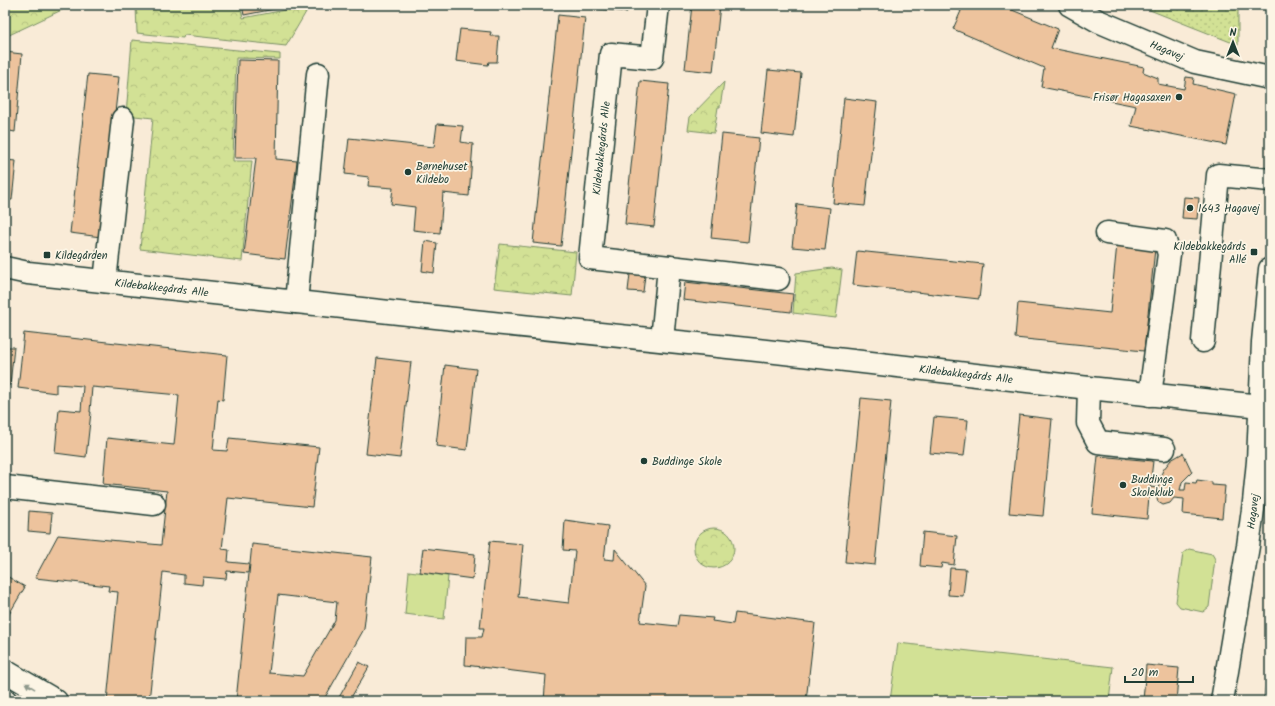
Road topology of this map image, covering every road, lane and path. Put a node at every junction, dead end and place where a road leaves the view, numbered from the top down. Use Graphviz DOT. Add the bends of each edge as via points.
graph roads {
  1 [pos="658,5"];
  2 [pos="1070,5"];
  3 [pos="318,74"];
  4 [pos="1270,78"];
  5 [pos="123,119"];
  6 [pos="1270,180"];
  7 [pos="1107,233"];
  8 [pos="669,267"];
  9 [pos="5,268"];
  10 [pos="1270,271"];
  11 [pos="28,273"];
  12 [pos="5,278"];
  13 [pos="778,279"];
  14 [pos="105,281"];
  15 [pos="296,302"];
  16 [pos="662,340"];
  17 [pos="1203,341"];
  18 [pos="1089,388"];
  19 [pos="1150,395"];
  20 [pos="1265,407"];
  21 [pos="1164,448"];
  22 [pos="5,487"];
  23 [pos="154,504"];
  24 [pos="5,671"];
  25 [pos="56,701"];
  26 [pos="1222,701"];
  1 -- 8 [label="street, Kildebakkegårds Alle" via="652,58 611,54 590,258"];
  2 -- 4 [label="street, Hagavej" via="1098,21 1195,62"];
  3 -- 15 [label="street"];
  5 -- 14 [label="street"];
  6 -- 17 [label="street" via="1218,176"];
  7 -- 19 [label="street" via="1165,241 1169,254"];
  8 -- 13 [label="street, Kildebakkegårds Alle"];
  8 -- 16 [label="street"];
  9 -- 11 [label="street, Kildebakkegårds Alle"];
  10 -- 20 [label="street, Hagavej" via="1263,342"];
  11 -- 12 [label="street, Kildebakkegårds Alle"];
  11 -- 14 [label="street, Kildebakkegårds Alle"];
  14 -- 15 [label="street, Kildebakkegårds Alle"];
  15 -- 16 [label="street, Kildebakkegårds Alle"];
  16 -- 18 [label="street, Kildebakkegårds Alle"];
  18 -- 19 [label="street, Kildebakkegårds Alle"];
  18 -- 21 [label="street" via="1088,423 1098,442"];
  19 -- 20 [label="street, Kildebakkegårds Alle"];
  20 -- 26 [label="street, Hagavej" via="1248,546"];
  22 -- 23 [label="street"];
  25 -- 24 [label="street, one-way"];
}
